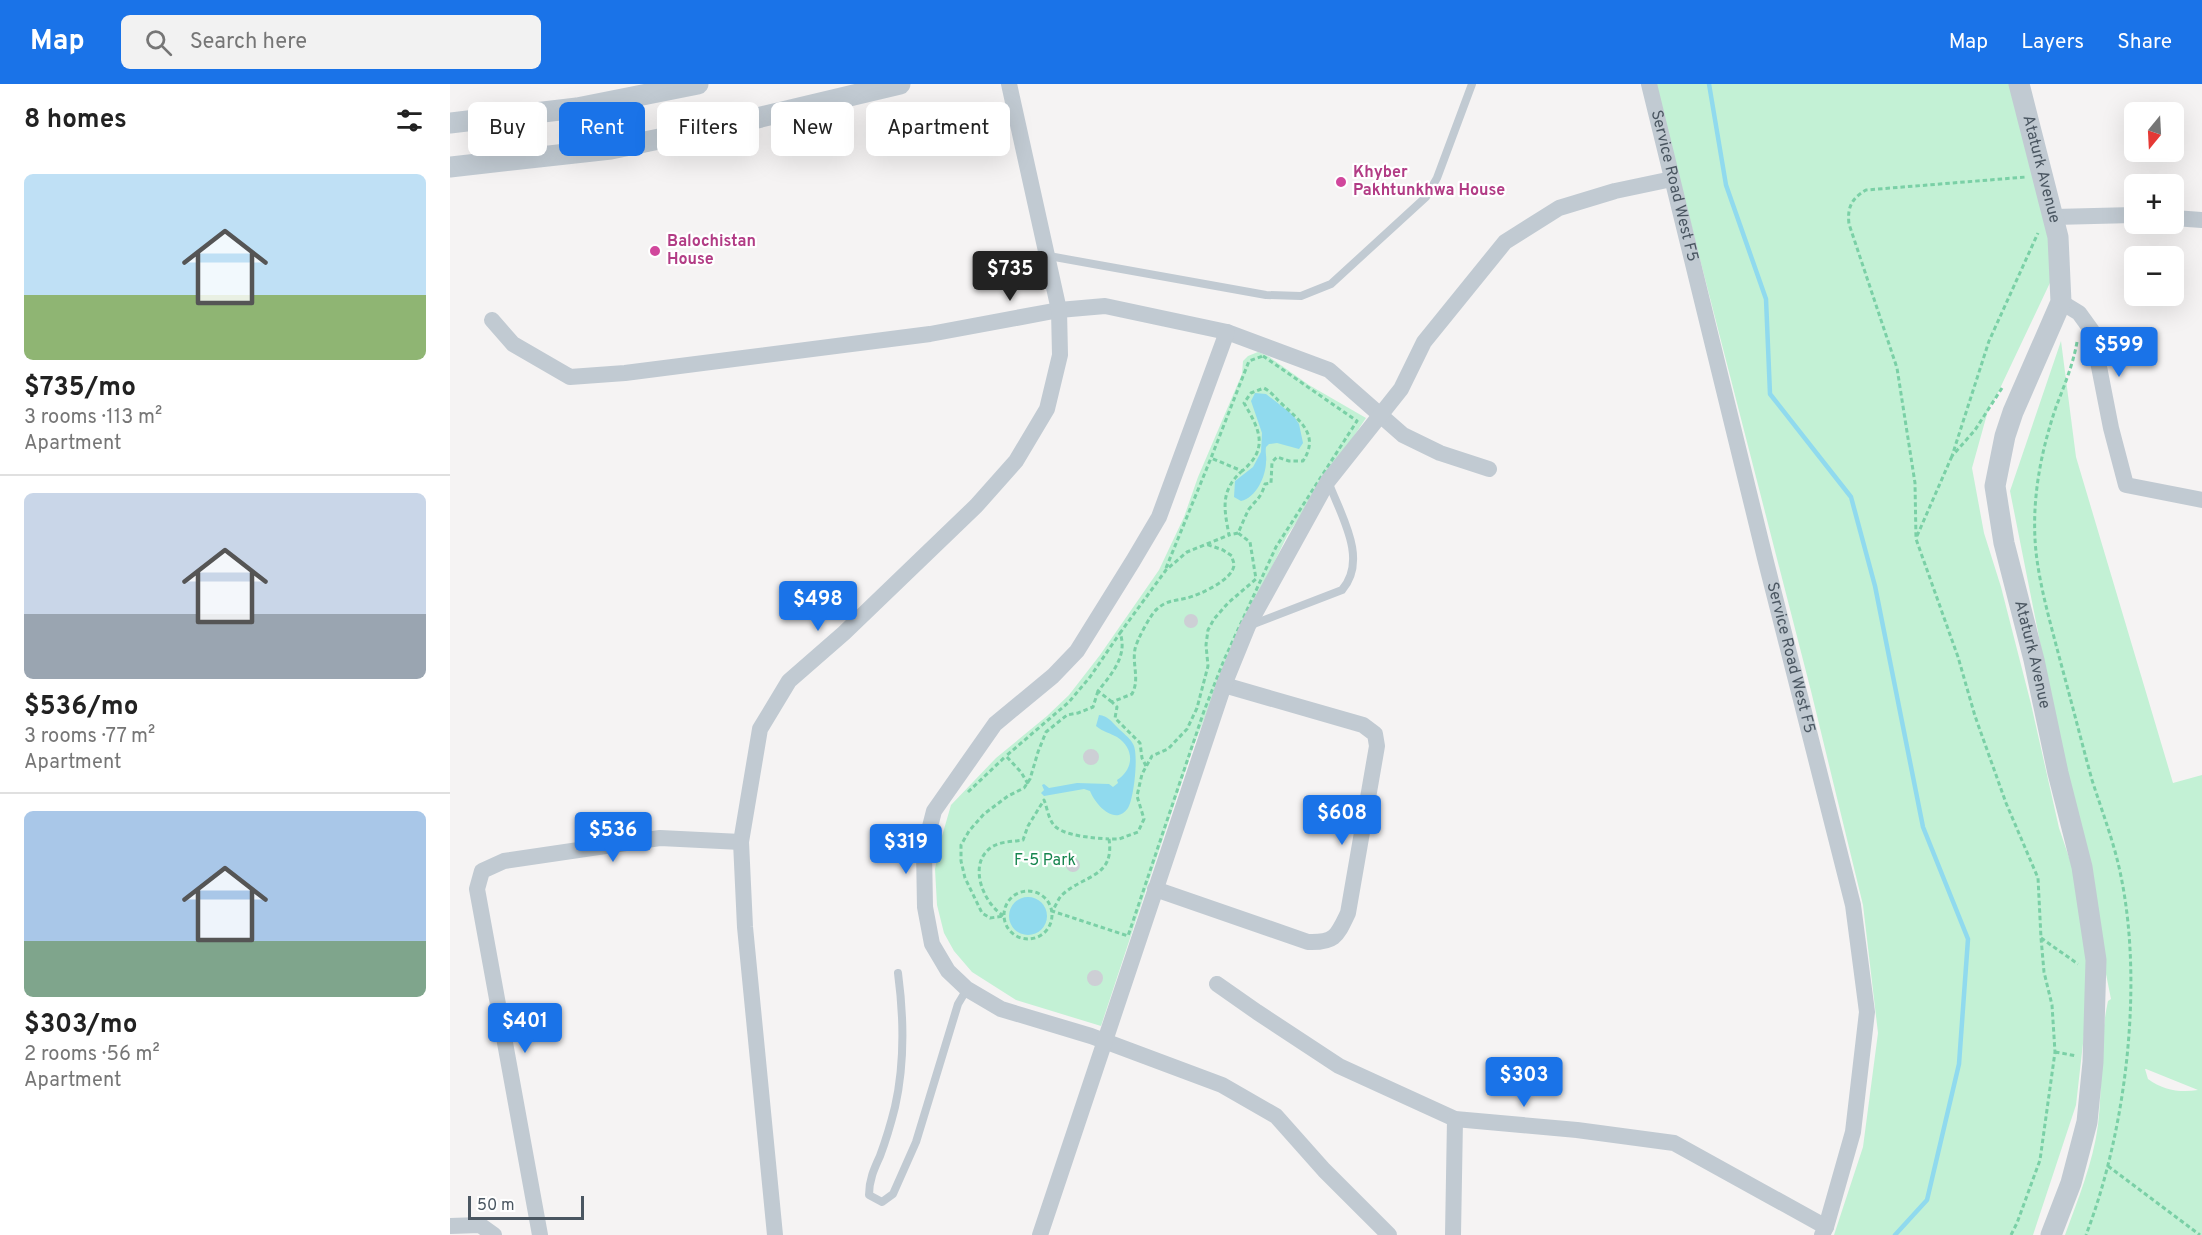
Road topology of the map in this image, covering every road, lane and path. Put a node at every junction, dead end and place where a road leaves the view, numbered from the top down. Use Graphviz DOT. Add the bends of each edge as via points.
graph roads {
  1 [pos="698,84"];
  2 [pos="900,84"];
  3 [pos="1009,84"];
  4 [pos="1472,84"];
  5 [pos="1649,84"];
  6 [pos="2019,84"];
  7 [pos="450,123"];
  8 [pos="450,167"];
  9 [pos="2043,174"];
  10 [pos="1672,178"];
  11 [pos="2124,216"];
  12 [pos="2184,219"];
  13 [pos="2202,220"];
  14 [pos="2046,224"];
  15 [pos="1049,256"];
  16 [pos="2061,302"];
  17 [pos="1059,310"];
  18 [pos="2081,316"];
  19 [pos="492,320"];
  20 [pos="1227,332"];
  21 [pos="2008,380"];
  22 [pos="1381,414"];
  23 [pos="1952,456"];
  24 [pos="1211,458"];
  25 [pos="1489,470"];
  26 [pos="1242,471"];
  27 [pos="1328,481"];
  28 [pos="2202,500"];
  29 [pos="1238,533"];
  30 [pos="1229,535"];
  31 [pos="1916,539"];
  32 [pos="1206,544"];
  33 [pos="1166,570"];
  34 [pos="1248,626"];
  35 [pos="1120,633"];
  36 [pos="1224,685"];
  37 [pos="1098,691"];
  38 [pos="1112,702"];
  39 [pos="1006,756"];
  40 [pos="1146,766"];
  41 [pos="1028,784"];
  42 [pos="964,796"];
  43 [pos="1109,839"];
  44 [pos="741,842"];
  45 [pos="1155,889"];
  46 [pos="1052,911"];
  47 [pos="1004,916"];
  48 [pos="2040,938"];
  49 [pos="898,973"];
  50 [pos="2096,976"];
  51 [pos="1217,984"];
  52 [pos="967,988"];
  53 [pos="1106,1042"];
  54 [pos="1455,1119"];
  55 [pos="2108,1166"];
  56 [pos="450,1226"];
  57 [pos="1824,1231"];
  58 [pos="494,1235"];
  59 [pos="540,1235"];
  60 [pos="775,1235"];
  61 [pos="1040,1235"];
  62 [pos="1389,1235"];
  63 [pos="1453,1235"];
  64 [pos="2011,1235"];
  65 [pos="2051,1235"];
  66 [pos="2086,1235"];
  67 [pos="2200,1235"];
  1 -- 7 [label="street" via="577,108"];
  2 -- 8 [label="street" via="611,149"];
  3 -- 15 [label="street"];
  4 -- 15 [label="lane" via="1437,178 1426,197 1331,284 1301,296 1266,295"];
  5 -- 10 [label="street, Service Road West F5"];
  6 -- 9 [label="street, Ataturk Avenue"];
  9 -- 14 [label="street, Ataturk Avenue"];
  9 -- 31 [label="path" via="1866,190 1851,202 1849,224 1897,368 1915,483"];
  10 -- 22 [label="street" via="1559,208 1505,242 1424,342 1401,389"];
  10 -- 57 [label="street, Service Road West F5" via="1853,905 1868,1012 1853,1132"];
  11 -- 14 [label="street"];
  12 -- 13 [label="street"];
  14 -- 16 [label="street, Ataturk Avenue" via="2059,249"];
  14 -- 23 [label="path" via="1989,340"];
  15 -- 17 [label="street"];
  16 -- 18 [label="street"];
  16 -- 50 [label="street, Ataturk Avenue" via="2013,412 1995,486 2004,543 2082,867"];
  17 -- 19 [label="street" via="930,334 570,377 513,344"];
  17 -- 20 [label="street" via="1105,306"];
  17 -- 44 [label="street" via="1060,355 1047,409 1016,461 976,506 789,681 760,729"];
  18 -- 28 [label="street" via="2092,331 2126,485"];
  18 -- 55 [label="path" via="2038,478 2034,510 2036,552 2050,620 2116,856 2127,915 2128,1051"];
  20 -- 22 [label="street" via="1329,370"];
  20 -- 52 [label="street" via="1159,517 1133,561 1077,651 995,724 934,811 924,850 925,907 932,944 948,971"];
  21 -- 23 [label="path" via="1975,430"];
  22 -- 25 [label="street" via="1403,435"];
  22 -- 27 [label="street"];
  23 -- 31 [label="path"];
  24 -- 26 [label="path"];
  24 -- 33 [label="path"];
  24 -- 46 [label="path" via="1249,361 1263,356 1358,421 1275,547 1224,660 1128,936"];
  26 -- 29 [label="path" via="1253,462 1260,447 1244,403 1251,393 1264,388 1274,393 1301,422 1309,434 1310,450 1303,461 1277,457 1272,462 1271,483 1265,484"];
  26 -- 30 [label="path" via="1231,481 1226,493"];
  27 -- 34 [label="street"];
  27 -- 34 [label="lane" via="1354,551 1350,580 1342,590"];
  29 -- 30 [label="path"];
  29 -- 40 [label="path" via="1250,542 1256,579 1228,603 1208,630 1208,666 1187,729 1168,748 1152,756"];
  30 -- 32 [label="path"];
  31 -- 48 [label="path" via="2006,803 2038,878"];
  32 -- 33 [label="path" via="1187,552"];
  32 -- 38 [label="path" via="1232,556 1230,574 1210,589 1166,602 1155,610 1135,649 1135,689"];
  33 -- 35 [label="path"];
  34 -- 36 [label="street"];
  35 -- 37 [label="path" via="1124,645 1115,670"];
  35 -- 39 [label="path" via="1069,702"];
  36 -- 45 [label="street"];
  36 -- 45 [label="street" via="1363,725 1375,734 1377,746 1348,912 1338,933 1324,943 1308,942"];
  37 -- 38 [label="path"];
  37 -- 41 [label="path" via="1093,707 1067,715 1046,732"];
  38 -- 40 [label="path" via="1117,707 1115,718 1140,743"];
  39 -- 41 [label="path"];
  39 -- 42 [label="path"];
  40 -- 43 [label="path" via="1137,796 1144,819 1138,832"];
  41 -- 47 [label="path" via="984,814 961,845 965,878 982,913 990,918"];
  43 -- 46 [label="path" via="1108,862 1096,875 1061,896"];
  43 -- 47 [label="path" via="1062,831 1053,824 1044,800 1023,840 995,846 986,852 982,862 978,874 986,898"];
  44 -- 59 [label="street" via="660,838 504,861 482,871 477,888"];
  44 -- 60 [label="street" via="745,927"];
  45 -- 53 [label="street"];
  46 -- 47 [label="path" via="1045,897 1022,892 1009,901"];
  46 -- 47 [label="path" via="1050,927 1031,939 1010,931"];
  48 -- 50 [label="path"];
  48 -- 64 [label="path" via="2052,1005 2055,1052 2040,1160"];
  49 -- 52 [label="lane" via="903,1013 902,1064 895,1106 869,1182 869,1195 882,1202 893,1194 916,1142 958,1004"];
  50 -- 65 [label="street, Ataturk Avenue" via="2087,1122 2071,1184"];
  51 -- 54 [label="street" via="1339,1066"];
  52 -- 53 [label="street" via="1001,1009"];
  53 -- 61 [label="street"];
  53 -- 62 [label="street" via="1222,1085 1276,1116"];
  54 -- 57 [label="street" via="1674,1143"];
  54 -- 63 [label="street"];
  55 -- 66 [label="path"];
  55 -- 67 [label="path"];
  56 -- 58 [label="street" via="480,1225"];
}
